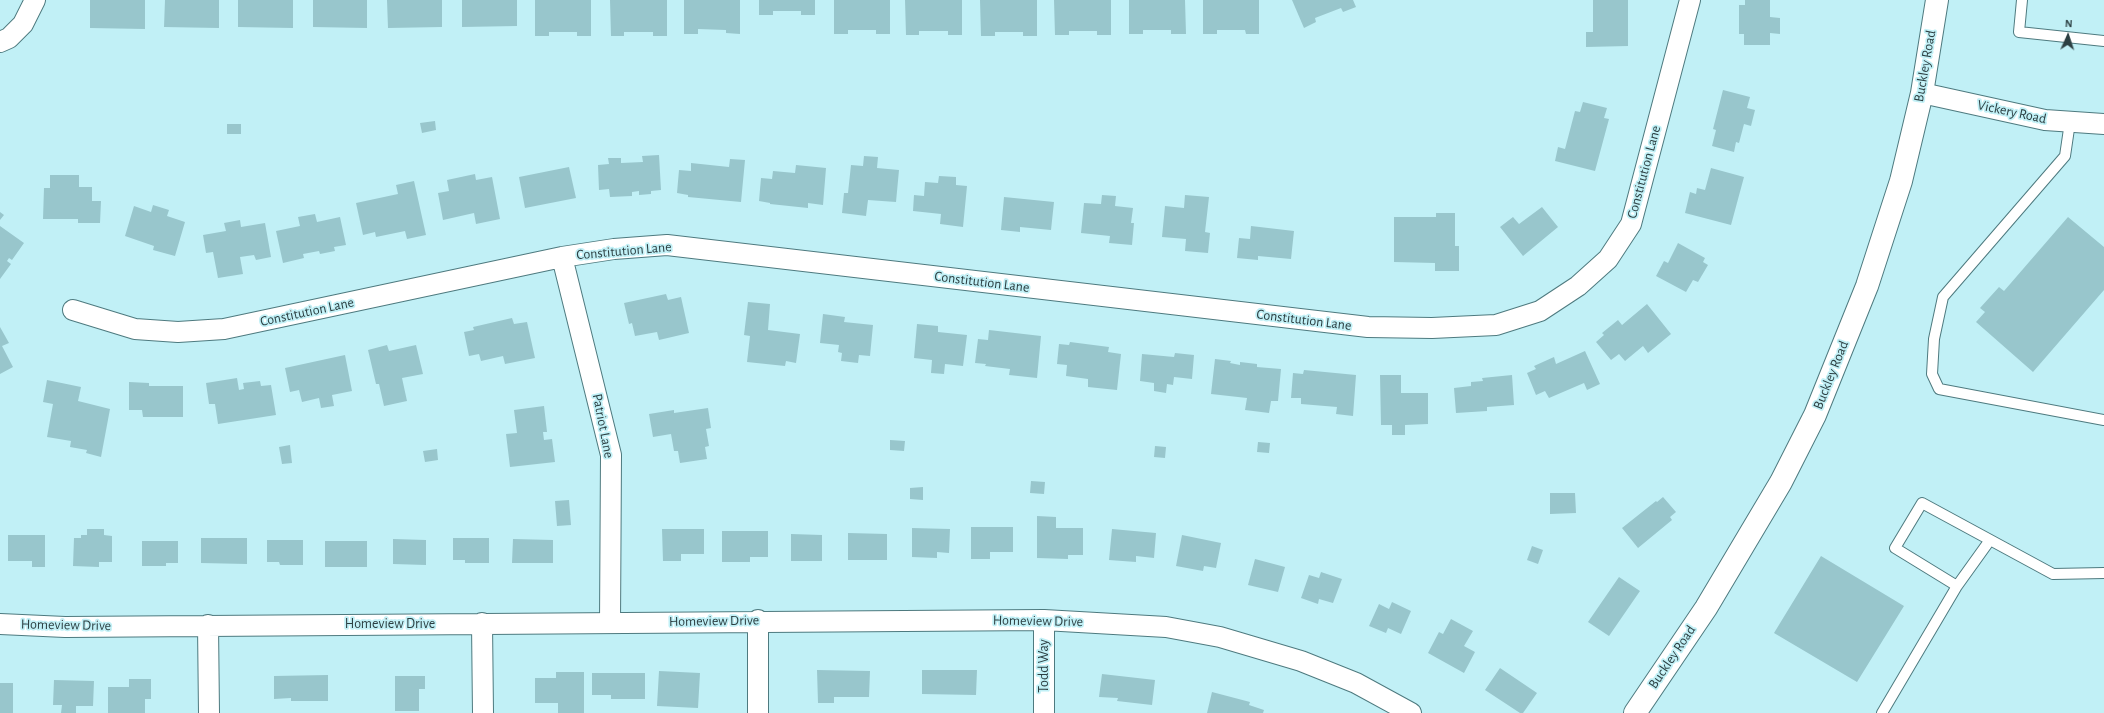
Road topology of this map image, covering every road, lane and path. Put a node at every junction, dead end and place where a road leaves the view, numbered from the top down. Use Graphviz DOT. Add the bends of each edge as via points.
graph roads {
  1 [pos="35,0"];
  2 [pos="1690,0"];
  3 [pos="1937,0"];
  4 [pos="2022,0"];
  5 [pos="2104,41"];
  6 [pos="0,42"];
  7 [pos="1922,93"];
  8 [pos="2070,122"];
  9 [pos="2104,124"];
  10 [pos="562,257"];
  11 [pos="73,310"];
  12 [pos="2104,420"];
  13 [pos="1990,540"];
  14 [pos="2104,573"];
  15 [pos="1957,586"];
  16 [pos="758,620"];
  17 [pos="1044,620"];
  18 [pos="482,623"];
  19 [pos="610,623"];
  20 [pos="0,624"];
  21 [pos="208,625"];
  22 [pos="209,713"];
  23 [pos="483,713"];
  24 [pos="758,713"];
  25 [pos="1044,713"];
  26 [pos="1411,713"];
  27 [pos="1635,713"];
  28 [pos="1882,713"];
  1 -- 6 [label="street" via="22,24 9,38"];
  2 -- 10 [label="street, Constitution Lane" via="1631,224 1608,259 1578,286 1540,311 1496,325 1368,327 667,245 614,249"];
  3 -- 7 [label="street, Buckley Road"];
  4 -- 5 [label="lane" via="2019,32"];
  7 -- 8 [label="street, Vickery Road" via="2045,120"];
  7 -- 27 [label="street, Buckley Road" via="1901,181 1872,271 1815,415 1781,482 1706,608"];
  8 -- 9 [label="street, Vickery Road"];
  8 -- 12 [label="lane" via="2065,156 1943,297 1934,339 1932,374 1939,389"];
  10 -- 11 [label="street, Constitution Lane" via="224,329 178,332 135,329"];
  10 -- 19 [label="street, Patriot Lane" via="611,454"];
  13 -- 14 [label="lane" via="2053,574"];
  13 -- 15 [label="lane"];
  13 -- 15 [label="lane" via="1922,503 1895,548"];
  15 -- 28 [label="lane"];
  16 -- 17 [label="street, Homeview Drive"];
  16 -- 19 [label="street, Homeview Drive"];
  16 -- 24 [label="street"];
  17 -- 25 [label="street, Todd Way"];
  17 -- 26 [label="street, Homeview Drive" via="1166,627 1220,637 1301,661 1356,683"];
  18 -- 19 [label="street, Homeview Drive"];
  18 -- 21 [label="street, Homeview Drive"];
  18 -- 23 [label="street"];
  20 -- 21 [label="street, Homeview Drive" via="65,627"];
  21 -- 22 [label="street"];
}
